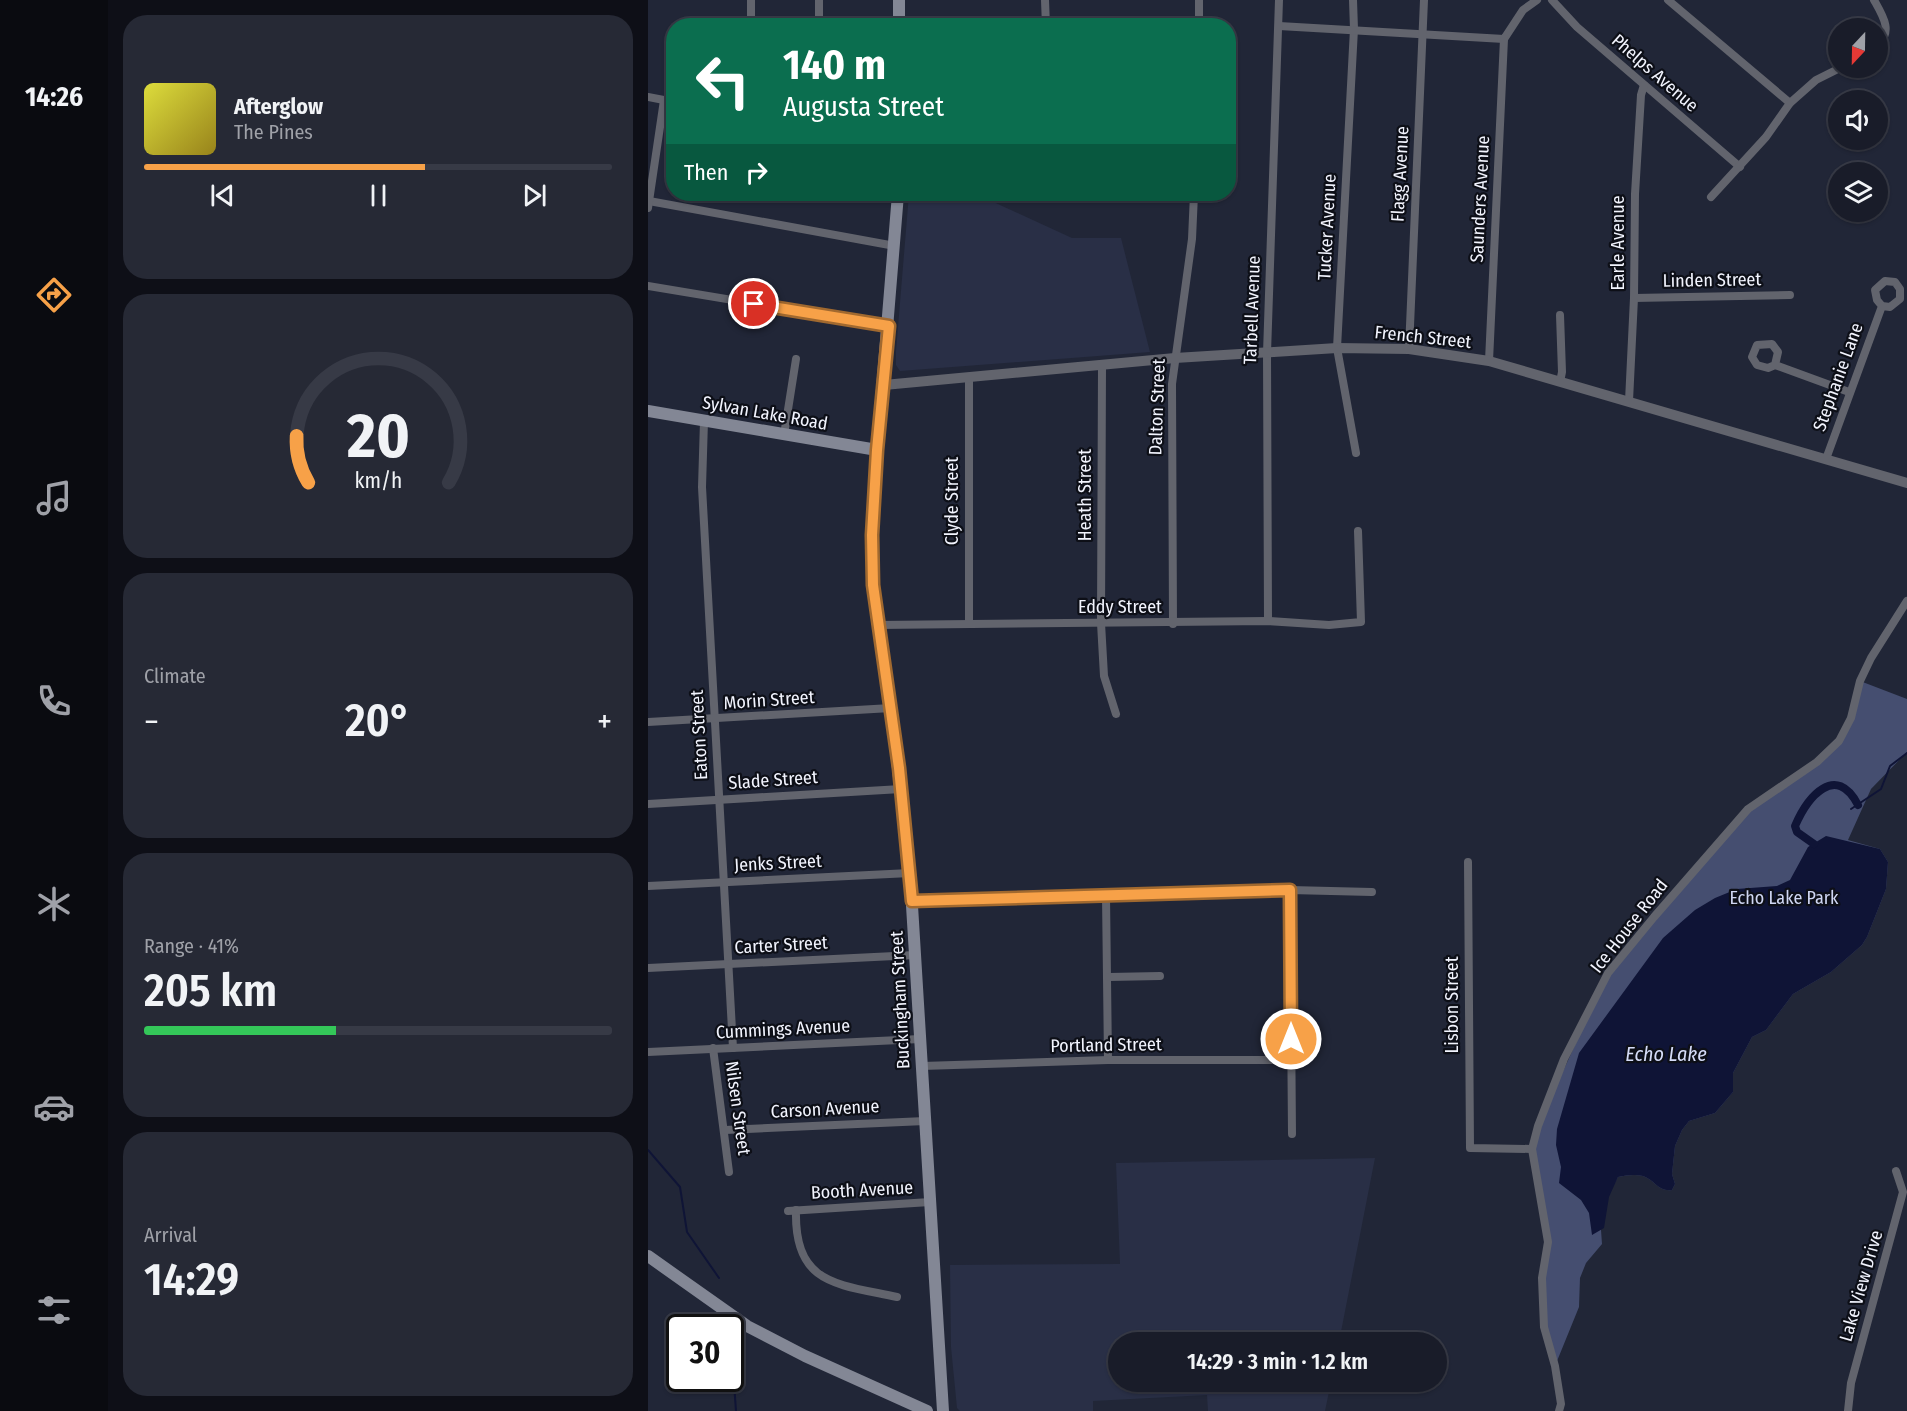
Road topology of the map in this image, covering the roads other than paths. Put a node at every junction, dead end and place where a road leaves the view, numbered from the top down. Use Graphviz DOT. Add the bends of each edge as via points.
graph roads {
  1 [pos="751,0"];
  2 [pos="819,0"];
  3 [pos="899,0"];
  4 [pos="1045,0"];
  5 [pos="1199,0"];
  6 [pos="1279,0"];
  7 [pos="1353,0"];
  8 [pos="1425,0"];
  9 [pos="1537,0"];
  10 [pos="1552,0"];
  11 [pos="1668,0"];
  12 [pos="1874,0"];
  13 [pos="751,18"];
  14 [pos="819,18"];
  15 [pos="899,18"];
  16 [pos="1046,18"];
  17 [pos="1199,18"];
  18 [pos="1882,18"];
  19 [pos="1278,26"];
  20 [pos="1354,29"];
  21 [pos="1423,35"];
  22 [pos="1504,39"];
  23 [pos="1828,74"];
  24 [pos="1644,85"];
  25 [pos="648,97"];
  26 [pos="663,100"];
  27 [pos="666,101"];
  28 [pos="1790,103"];
  29 [pos="1740,167"];
  30 [pos="1712,197"];
  31 [pos="897,201"];
  32 [pos="1194,201"];
  33 [pos="649,204"];
  34 [pos="895,246"];
  35 [pos="648,286"];
  36 [pos="1790,295"];
  37 [pos="1634,298"];
  38 [pos="1882,306"];
  39 [pos="1560,315"];
  40 [pos="889,326"];
  41 [pos="1337,348"];
  42 [pos="1409,349"];
  43 [pos="1267,353"];
  44 [pos="796,358"];
  45 [pos="1175,358"];
  46 [pos="1489,361"];
  47 [pos="1775,365"];
  48 [pos="1102,367"];
  49 [pos="969,379"];
  50 [pos="1560,382"];
  51 [pos="884,385"];
  52 [pos="1849,392"];
  53 [pos="1629,401"];
  54 [pos="648,411"];
  55 [pos="704,421"];
  56 [pos="784,435"];
  57 [pos="877,450"];
  58 [pos="1356,453"];
  59 [pos="1826,459"];
  60 [pos="1907,483"];
  61 [pos="1358,531"];
  62 [pos="1907,601"];
  63 [pos="1268,621"];
  64 [pos="1101,623"];
  65 [pos="969,624"];
  66 [pos="1173,624"];
  67 [pos="878,625"];
  68 [pos="891,708"];
  69 [pos="1116,714"];
  70 [pos="715,720"];
  71 [pos="648,722"];
  72 [pos="901,789"];
  73 [pos="719,801"];
  74 [pos="648,804"];
  75 [pos="1468,862"];
  76 [pos="910,873"];
  77 [pos="724,882"];
  78 [pos="648,886"];
  79 [pos="1290,890"];
  80 [pos="1372,892"];
  81 [pos="1106,896"];
  82 [pos="912,901"];
  83 [pos="915,955"];
  84 [pos="727,964"];
  85 [pos="648,968"];
  86 [pos="1160,976"];
  87 [pos="1109,977"];
  88 [pos="920,1039"];
  89 [pos="713,1048"];
  90 [pos="733,1048"];
  91 [pos="648,1052"];
  92 [pos="1108,1060"];
  93 [pos="1291,1060"];
  94 [pos="922,1066"];
  95 [pos="925,1120"];
  96 [pos="726,1130"];
  97 [pos="1292,1134"];
  98 [pos="1532,1149"];
  99 [pos="1896,1171"];
  100 [pos="729,1172"];
  101 [pos="930,1202"];
  102 [pos="648,1256"];
  103 [pos="897,1297"];
  104 [pos="927,1411"];
  105 [pos="943,1411"];
  106 [pos="1559,1411"];
  107 [pos="1848,1411"];
  1 -- 13 [label="street"];
  2 -- 14 [label="street"];
  3 -- 15 [label="main road"];
  4 -- 16 [label="street"];
  5 -- 17 [label="street"];
  6 -- 19 [label="street, Tarbell Avenue"];
  7 -- 20 [label="street, Tucker Avenue"];
  8 -- 21 [label="street, Flagg Avenue"];
  9 -- 22 [label="street" via="1523,10"];
  10 -- 24 [label="street, Phelps Avenue"];
  11 -- 28 [label="street"];
  12 -- 18 [label="street"];
  19 -- 20 [label="street"];
  19 -- 43 [label="street, Tarbell Avenue"];
  20 -- 21 [label="street"];
  20 -- 41 [label="street, Tucker Avenue"];
  21 -- 22 [label="street"];
  21 -- 42 [label="street, Flagg Avenue"];
  22 -- 46 [label="street, Saunders Avenue"];
  23 -- 28 [label="street"];
  24 -- 29 [label="street, Phelps Avenue"];
  24 -- 37 [label="street, Earle Avenue" via="1635,194"];
  25 -- 26 [label="street"];
  26 -- 27 [label="street"];
  26 -- 33 [label="street"];
  28 -- 29 [label="street"];
  29 -- 30 [label="street"];
  31 -- 34 [label="main road, Buckingham Street"];
  32 -- 45 [label="street, Dalton Street"];
  33 -- 34 [label="street"];
  34 -- 40 [label="main road, Buckingham Street"];
  35 -- 40 [label="street"];
  36 -- 37 [label="street, Linden Street"];
  37 -- 53 [label="street, Earle Avenue"];
  38 -- 52 [label="street, Stephanie Lane"];
  39 -- 50 [label="street"];
  40 -- 51 [label="main road, Buckingham Street"];
  41 -- 42 [label="street, French Street"];
  41 -- 43 [label="street, French Street"];
  41 -- 58 [label="street, Tucker Avenue"];
  42 -- 46 [label="street, French Street"];
  43 -- 45 [label="street, French Street"];
  43 -- 63 [label="street, Tarbell Avenue"];
  44 -- 56 [label="street"];
  45 -- 48 [label="street, French Street"];
  45 -- 66 [label="street, Dalton Street"];
  46 -- 50 [label="street, French Street"];
  47 -- 52 [label="street"];
  48 -- 49 [label="street, French Street"];
  48 -- 64 [label="street, Heath Street"];
  49 -- 51 [label="street, French Street"];
  49 -- 65 [label="street, Clyde Street"];
  50 -- 53 [label="street, French Street"];
  51 -- 57 [label="main road, Buckingham Street"];
  52 -- 59 [label="street, Stephanie Lane"];
  53 -- 59 [label="street, French Street"];
  54 -- 55 [label="main road, Sylvan Lake Road"];
  55 -- 56 [label="main road, Sylvan Lake Road"];
  55 -- 70 [label="street, Eaton Street" via="702,487"];
  56 -- 57 [label="main road, Sylvan Lake Road"];
  57 -- 67 [label="main road, Buckingham Street" via="872,535"];
  59 -- 60 [label="street, French Street"];
  61 -- 63 [label="street, Eddy Street" via="1361,622 1329,626"];
  62 -- 98 [label="street, Ice House Road" via="1871,658 1839,741 1817,762 1748,809 1608,973 1564,1059"];
  63 -- 66 [label="street, Eddy Street"];
  64 -- 65 [label="street, Eddy Street"];
  64 -- 66 [label="street, Eddy Street"];
  64 -- 69 [label="street, Heath Street" via="1104,676"];
  65 -- 67 [label="street, Eddy Street"];
  67 -- 68 [label="main road, Buckingham Street"];
  68 -- 70 [label="street, Morin Street"];
  68 -- 72 [label="main road, Buckingham Street"];
  70 -- 71 [label="street, Morin Street"];
  70 -- 73 [label="street, Eaton Street"];
  72 -- 73 [label="street, Slade Street"];
  72 -- 76 [label="main road, Buckingham Street"];
  73 -- 74 [label="street, Slade Street"];
  73 -- 77 [label="street, Eaton Street"];
  75 -- 98 [label="street, Lisbon Street" via="1470,1148"];
  76 -- 77 [label="street, Jenks Street"];
  76 -- 82 [label="main road, Buckingham Street"];
  77 -- 78 [label="street, Jenks Street"];
  77 -- 84 [label="street, Eaton Street"];
  79 -- 80 [label="street"];
  79 -- 81 [label="street"];
  79 -- 93 [label="street"];
  81 -- 82 [label="street"];
  81 -- 87 [label="street"];
  82 -- 83 [label="main road, Buckingham Street"];
  83 -- 84 [label="street, Carter Street"];
  83 -- 88 [label="main road, Buckingham Street"];
  84 -- 85 [label="street, Carter Street"];
  84 -- 90 [label="street, Eaton Street"];
  86 -- 87 [label="street"];
  87 -- 92 [label="street"];
  88 -- 90 [label="street, Cummings Avenue"];
  88 -- 94 [label="main road, Buckingham Street"];
  89 -- 90 [label="street, Cummings Avenue"];
  89 -- 91 [label="street, Cummings Avenue"];
  89 -- 96 [label="street, Nilsen Street"];
  92 -- 93 [label="street, Portland Street"];
  92 -- 94 [label="street, Portland Street"];
  93 -- 97 [label="street"];
  94 -- 95 [label="main road, Buckingham Street"];
  95 -- 96 [label="street, Carson Avenue"];
  95 -- 101 [label="main road, Buckingham Street"];
  96 -- 100 [label="street, Nilsen Street"];
  98 -- 106 [label="street, Ice House Road" via="1548,1242 1542,1278 1544,1327 1555,1366"];
  99 -- 107 [label="street, Lake View Drive" via="1903,1192 1851,1383"];
  101 -- 103 [label="street, Booth Avenue" via="792,1211 800,1254 819,1275 837,1284"];
  101 -- 105 [label="main road, Buckingham Street"];
  102 -- 104 [label="main road" via="747,1326"];
}
